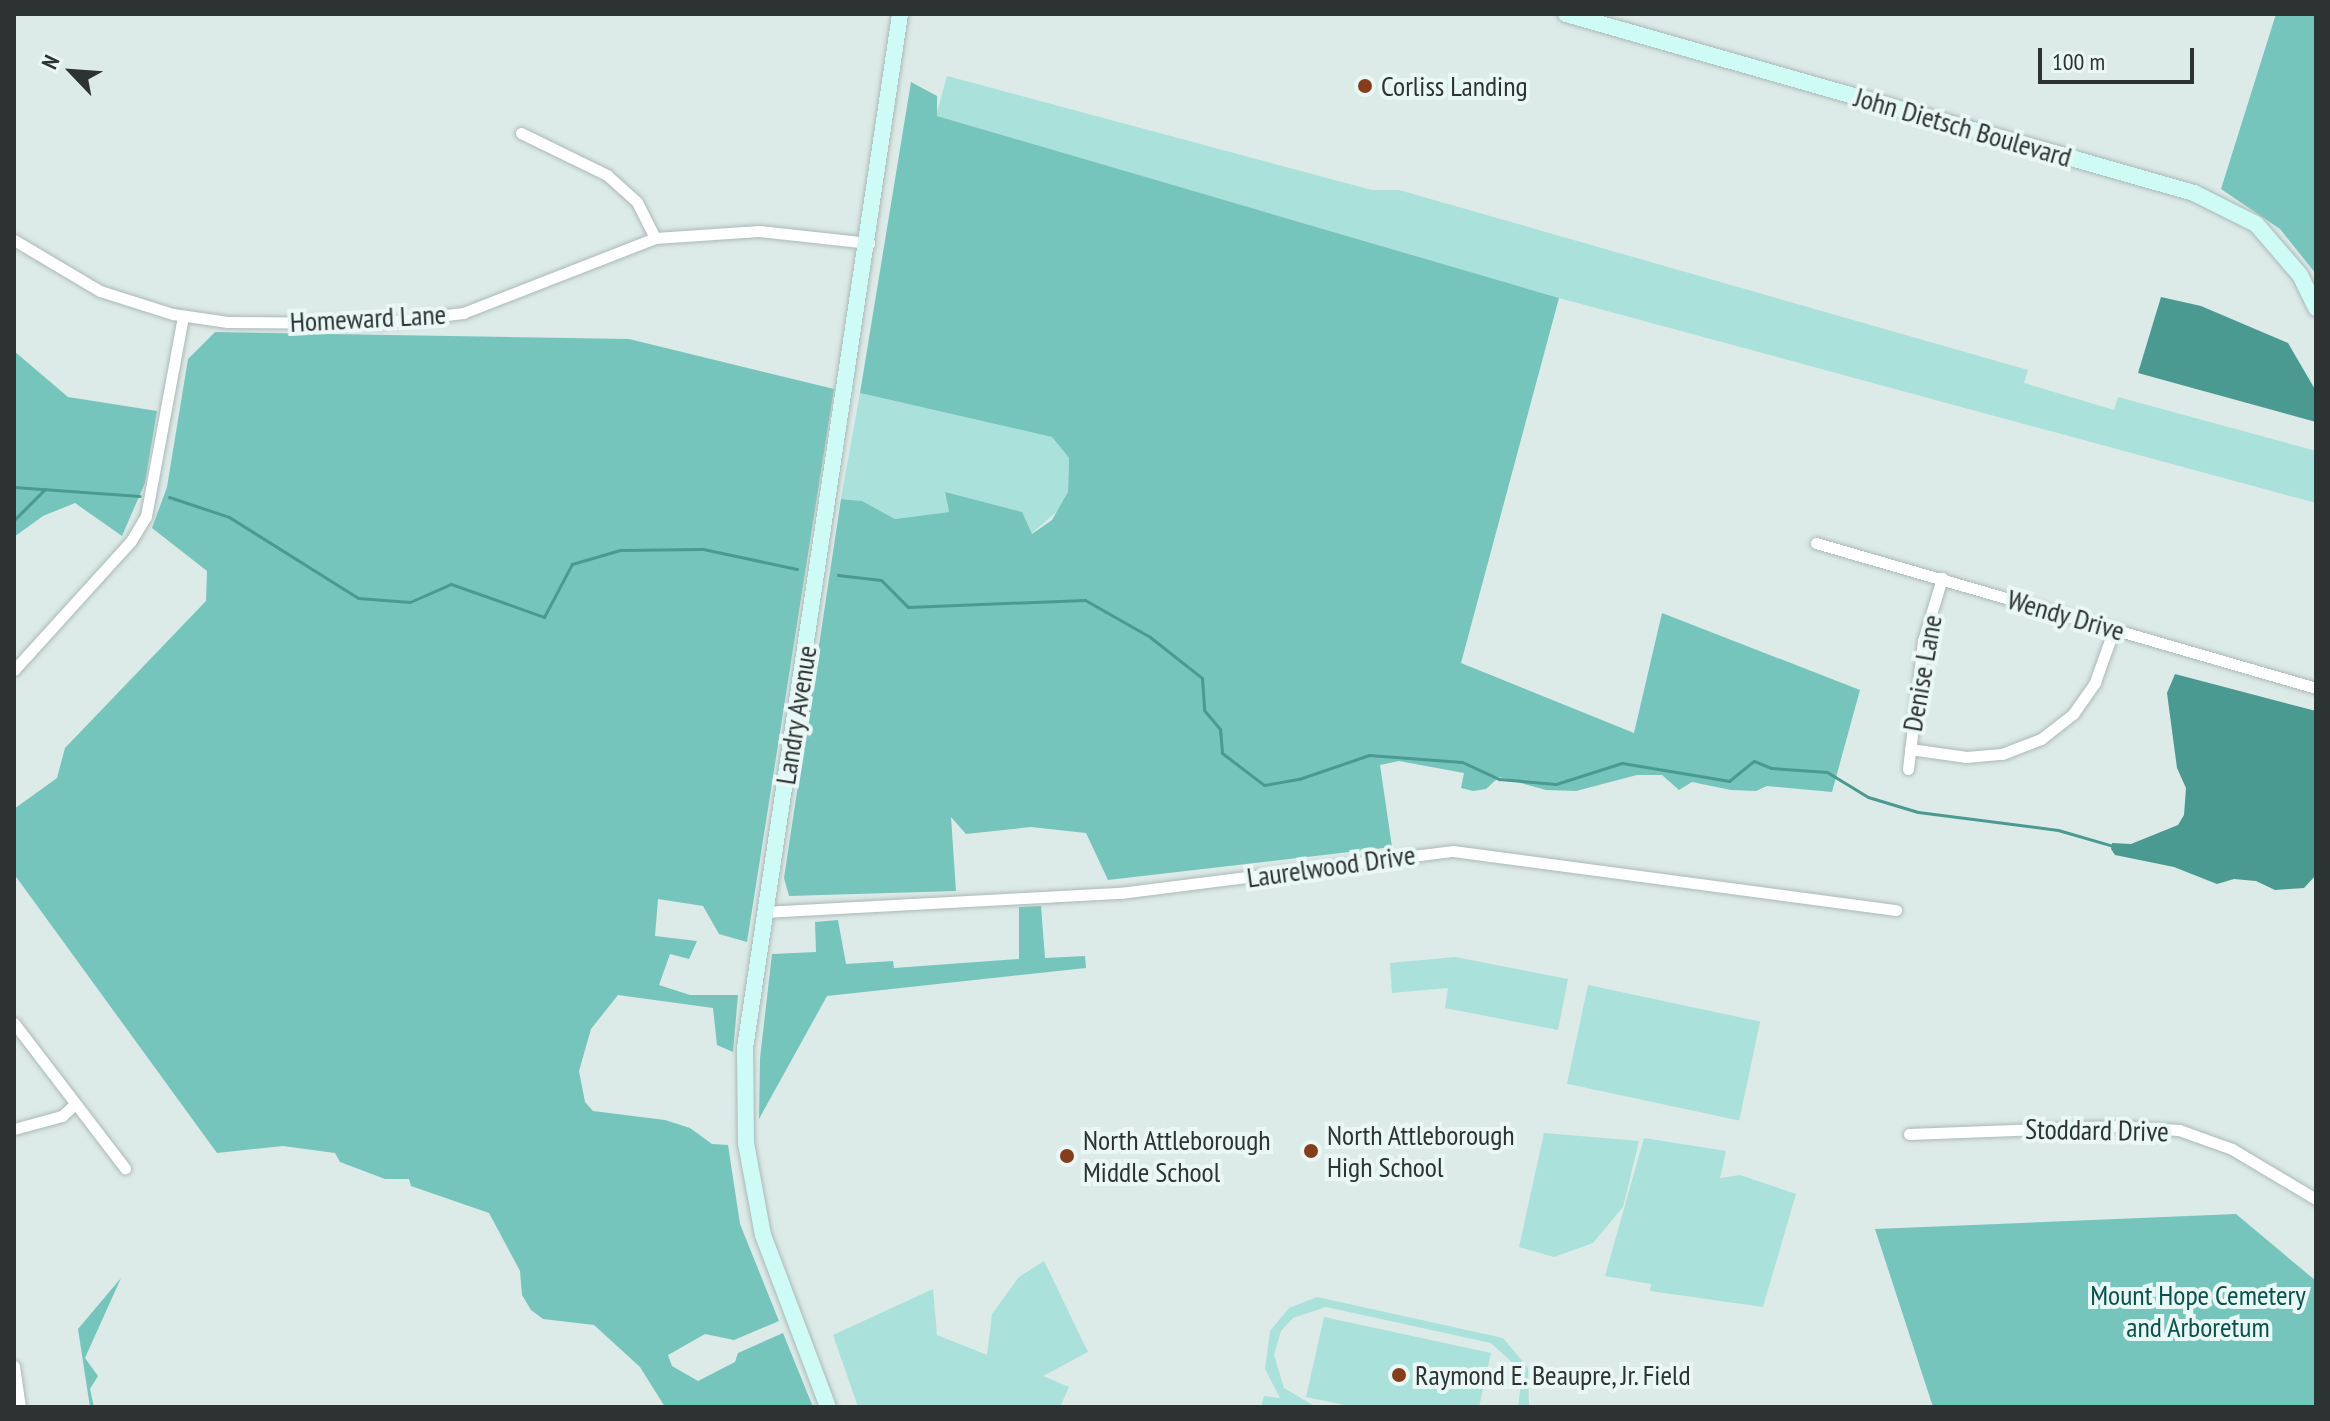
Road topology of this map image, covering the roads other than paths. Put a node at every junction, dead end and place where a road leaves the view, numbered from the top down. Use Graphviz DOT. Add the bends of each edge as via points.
graph roads {
  1 [pos="900,14"];
  2 [pos="1566,14"];
  3 [pos="521,133"];
  4 [pos="655,238"];
  5 [pos="14,240"];
  6 [pos="869,243"];
  7 [pos="2316,308"];
  8 [pos="183,316"];
  9 [pos="1816,543"];
  10 [pos="1942,578"];
  11 [pos="2114,629"];
  12 [pos="14,670"];
  13 [pos="2316,688"];
  14 [pos="1910,749"];
  15 [pos="1908,769"];
  16 [pos="1896,910"];
  17 [pos="764,912"];
  18 [pos="14,1023"];
  19 [pos="75,1104"];
  20 [pos="14,1129"];
  21 [pos="1909,1134"];
  22 [pos="125,1168"];
  23 [pos="2316,1199"];
  24 [pos="14,1366"];
  25 [pos="20,1407"];
  26 [pos="828,1407"];
  1 -- 6 [label="street, Landry Avenue"];
  2 -- 7 [label="street, John Dietsch Boulevard" via="2194,193 2256,224 2300,275"];
  3 -- 4 [label="street" via="607,175 637,202"];
  4 -- 6 [label="street, Homeward Lane" via="759,231"];
  4 -- 8 [label="street, Homeward Lane" via="463,313 378,323 227,322"];
  5 -- 8 [label="street, Homeward Lane" via="100,291"];
  6 -- 17 [label="street, Landry Avenue"];
  8 -- 12 [label="street" via="146,516 131,541"];
  9 -- 10 [label="street, Wendy Drive"];
  10 -- 11 [label="street, Wendy Drive"];
  10 -- 14 [label="street, Denise Lane" via="1923,641"];
  11 -- 13 [label="street, Wendy Drive"];
  11 -- 14 [label="street" via="2087,693 2073,714 2041,739 2002,754 1966,757"];
  14 -- 15 [label="street, Denise Lane"];
  16 -- 17 [label="street, Laurelwood Drive" via="1453,851 1120,893"];
  17 -- 26 [label="street, Landry Avenue" via="745,1048 746,1143 771,1259"];
  18 -- 19 [label="street"];
  19 -- 20 [label="street" via="62,1116"];
  19 -- 22 [label="street"];
  21 -- 23 [label="street, Stoddard Drive" via="2113,1126 2179,1130 2232,1149"];
  24 -- 25 [label="street"];
}
